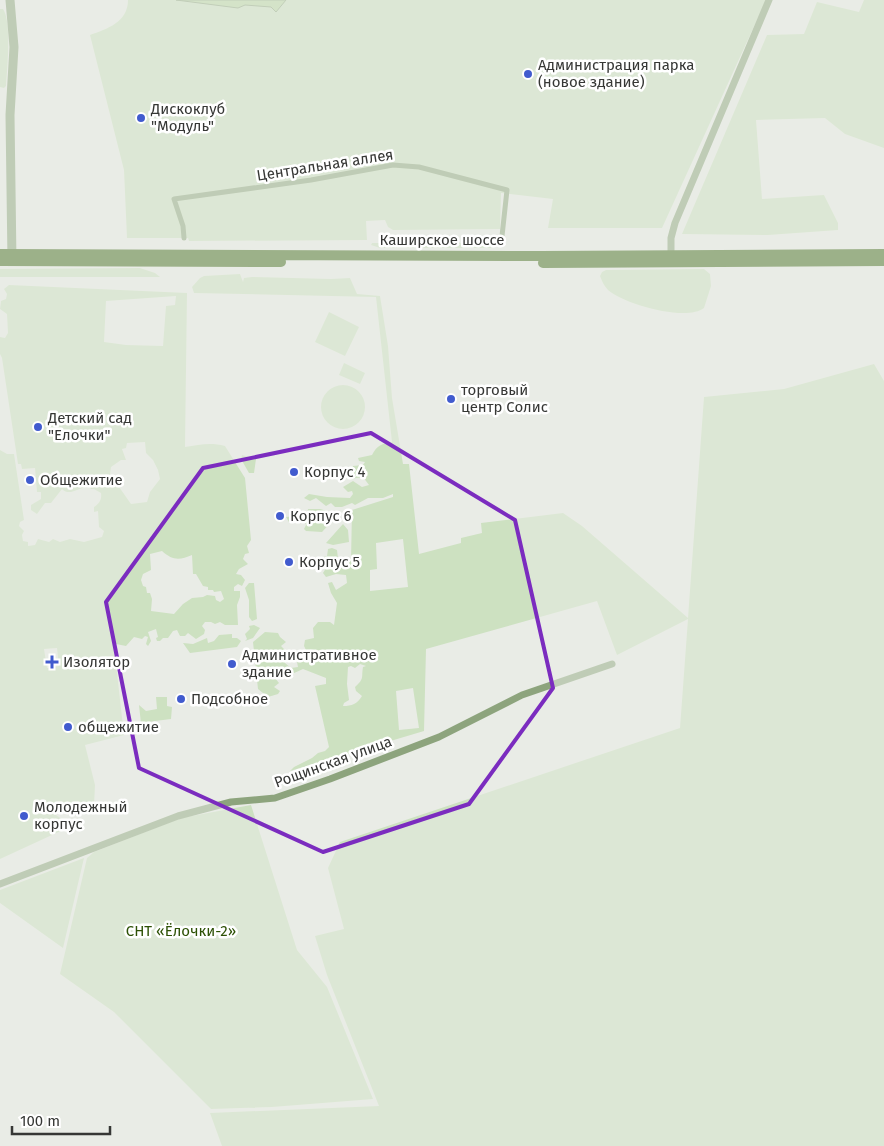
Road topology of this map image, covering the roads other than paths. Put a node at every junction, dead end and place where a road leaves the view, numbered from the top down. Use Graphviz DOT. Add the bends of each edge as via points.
graph roads {
  1 [pos="10,0"];
  2 [pos="769,0"];
  3 [pos="502,236"];
  4 [pos="184,238"];
  5 [pos="0,254"];
  6 [pos="884,254"];
  7 [pos="12,258"];
  8 [pos="671,259"];
  9 [pos="0,261"];
  10 [pos="884,261"];
  11 [pos="612,664"];
  12 [pos="0,884"];
  1 -- 7 [label="street" via="14,47 10,115"];
  2 -- 8 [label="street" via="675,223"];
  3 -- 4 [label="street, Центральная аллея" via="507,190 419,167 393,165 302,182 174,199"];
  5 -- 7 [label="main road, Каширское шоссе"];
  6 -- 8 [label="main road, Каширское шоссе"];
  7 -- 8 [label="main road, Каширское шоссе"];
  7 -- 9 [label="main road, Каширское шоссе"];
  8 -- 10 [label="main road, Каширское шоссе"];
  11 -- 12 [label="street, Рощинская улица" via="522,695 439,737 330,779 275,798 231,802 178,816"];
}
